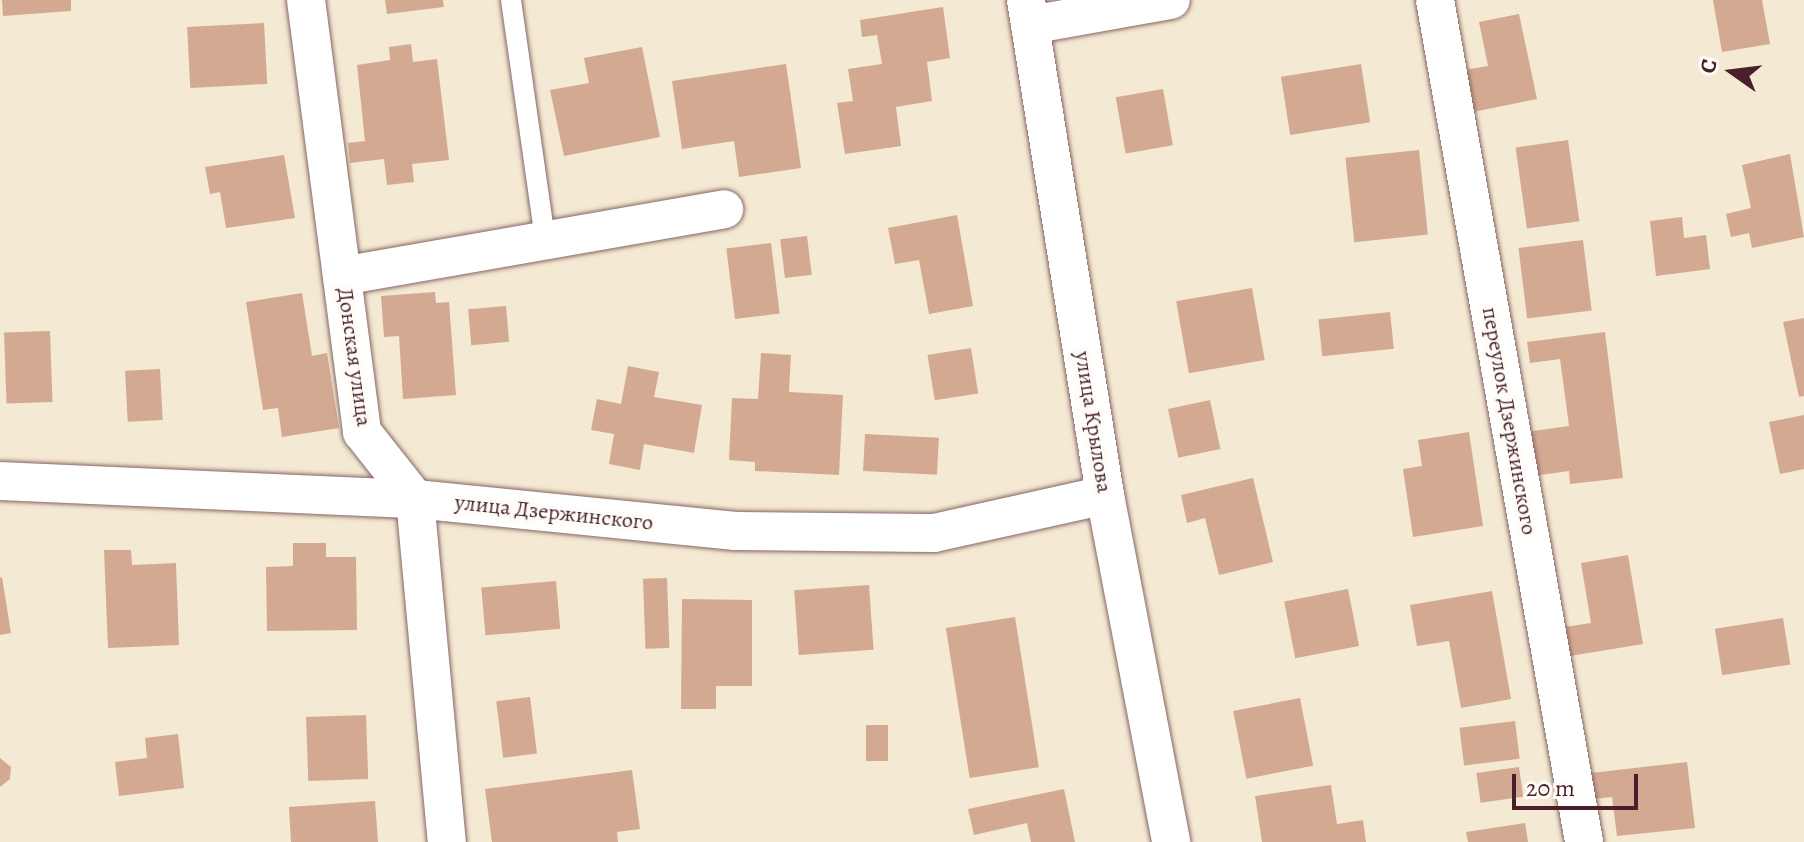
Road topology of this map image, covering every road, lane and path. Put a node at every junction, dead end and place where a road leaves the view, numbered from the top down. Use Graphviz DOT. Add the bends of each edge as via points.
graph roads {
  1 [pos="306,0"];
  2 [pos="511,0"];
  3 [pos="1171,0"];
  4 [pos="1435,0"];
  5 [pos="1028,12"];
  6 [pos="724,209"];
  7 [pos="545,239"];
  8 [pos="342,276"];
  9 [pos="0,481"];
  10 [pos="1105,495"];
  11 [pos="415,499"];
  12 [pos="447,842"];
  13 [pos="1171,842"];
  14 [pos="1584,842"];
  1 -- 8 [label="street, Донская улица"];
  2 -- 7 [label="lane"];
  3 -- 5 [label="street"];
  4 -- 14 [label="street, переулок Дзержинского"];
  5 -- 10 [label="street, улица Крылова"];
  6 -- 7 [label="street"];
  7 -- 8 [label="street"];
  8 -- 11 [label="street, Донская улица" via="362,432"];
  9 -- 11 [label="street, улица Дзержинского"];
  10 -- 11 [label="street, улица Дзержинского" via="934,533 735,531"];
  10 -- 13 [label="street, улица Крылова"];
  11 -- 12 [label="street"];
}
